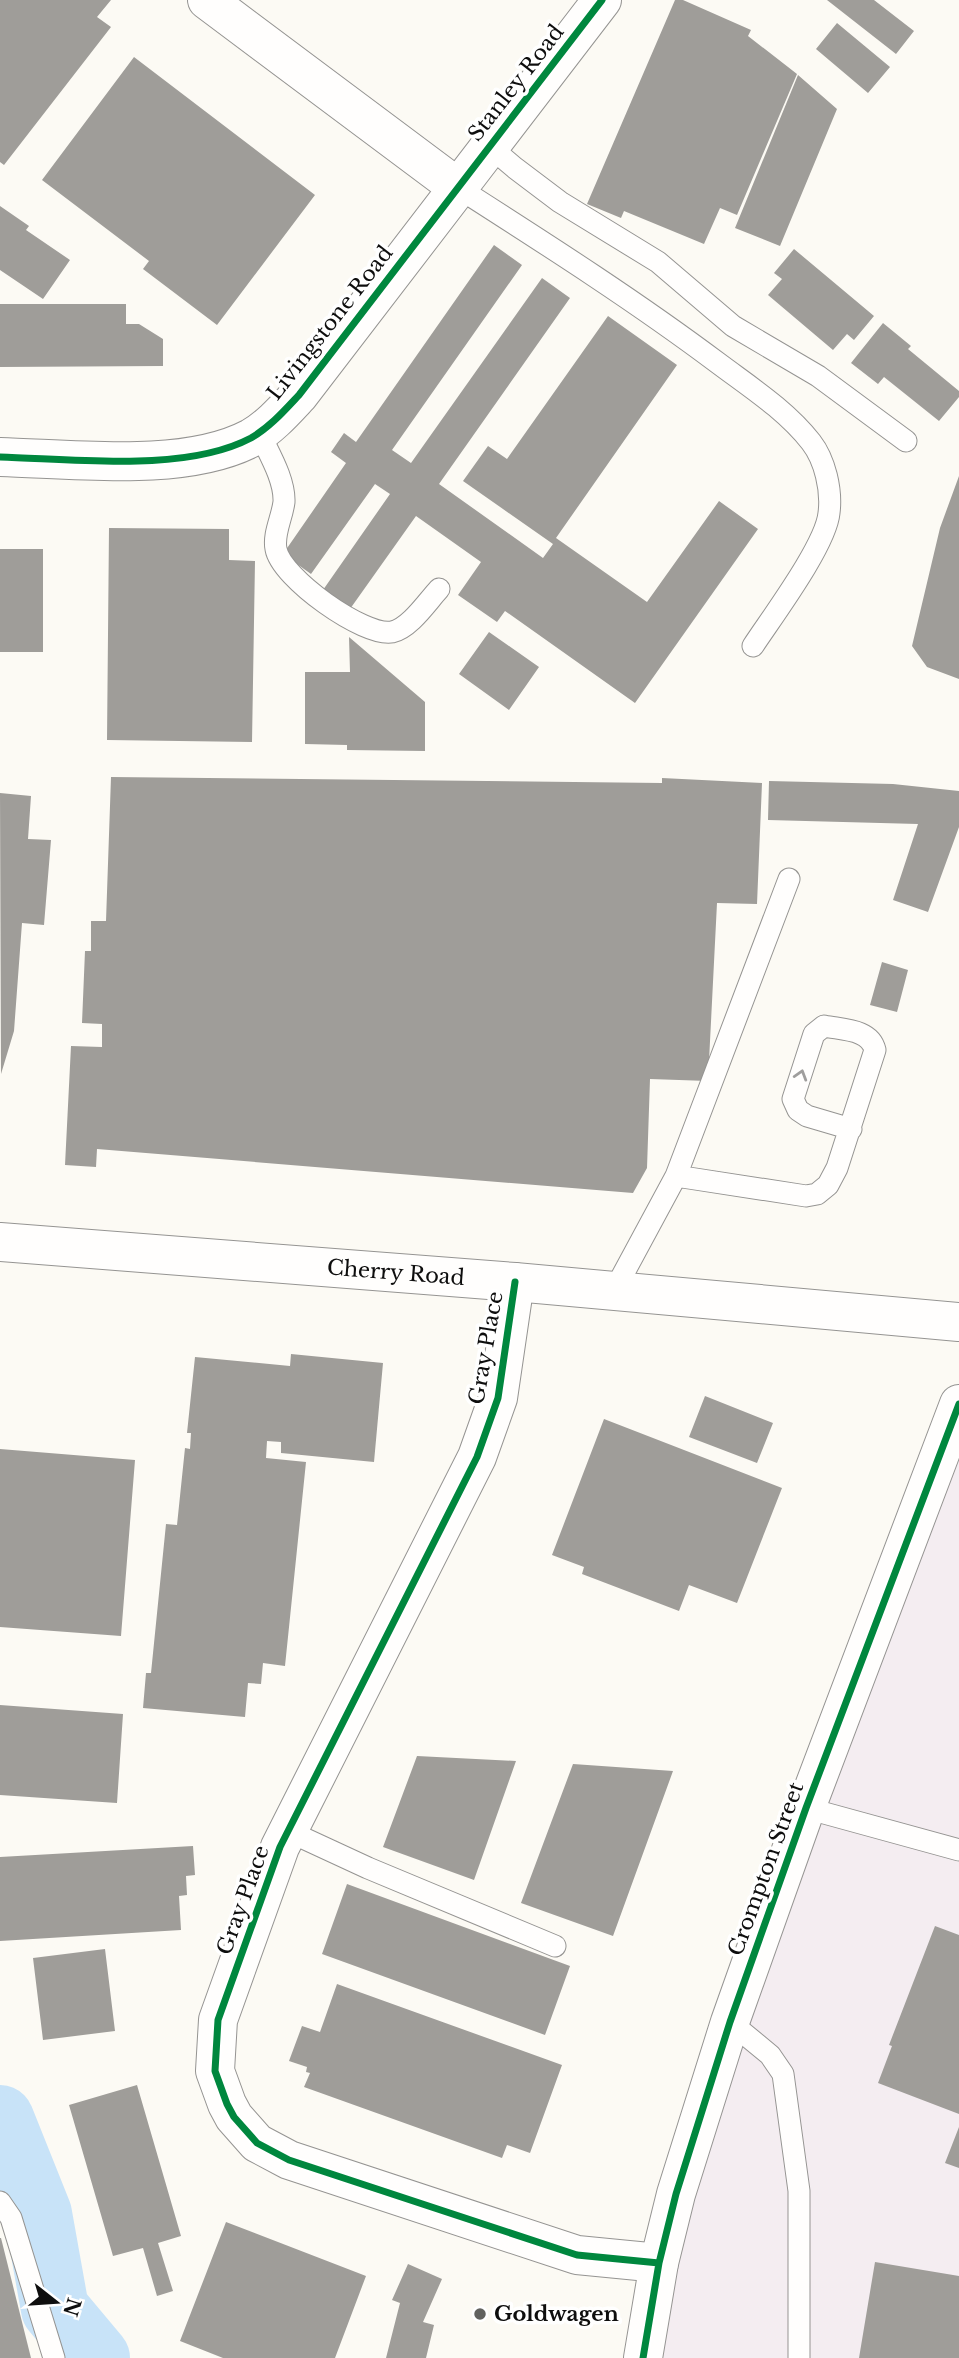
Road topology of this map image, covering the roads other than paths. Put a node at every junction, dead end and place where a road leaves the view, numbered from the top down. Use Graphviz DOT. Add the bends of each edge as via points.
graph roads {
  1 [pos="208,0"];
  2 [pos="602,0"];
  3 [pos="489,146"];
  4 [pos="457,187"];
  5 [pos="259,432"];
  6 [pos="906,441"];
  7 [pos="0,457"];
  8 [pos="439,589"];
  9 [pos="753,646"];
  10 [pos="789,879"];
  11 [pos="850,1129"];
  12 [pos="676,1176"];
  13 [pos="0,1242"];
  14 [pos="515,1282"];
  15 [pos="614,1291"];
  16 [pos="959,1322"];
  17 [pos="959,1404"];
  18 [pos="806,1808"];
  19 [pos="288,1831"];
  20 [pos="959,1850"];
  21 [pos="555,1946"];
  22 [pos="730,2022"];
  23 [pos="0,2202"];
  24 [pos="659,2263"];
  25 [pos="54,2358"];
  26 [pos="643,2358"];
  27 [pos="799,2358"];
  1 -- 4 [label="street"];
  2 -- 3 [label="street, Stanley Road"];
  3 -- 4 [label="street, Stanley Road"];
  3 -- 6 [label="lane" via="560,202 658,262 733,327 818,376"];
  4 -- 5 [label="street, Livingstone Road" via="299,395"];
  4 -- 9 [label="lane" via="601,278 790,418 813,444 827,477 829,515 820,543"];
  5 -- 7 [label="street, Livingstone Road" via="221,451 186,457 134,461"];
  5 -- 8 [label="lane" via="283,494 276,550 296,580 365,627 380,632 402,629"];
  10 -- 12 [label="lane"];
  11 -- 11 [label="lane, one-way" via="807,1116 793,1100 814,1034 824,1026 867,1035 873,1041 875,1050"];
  11 -- 12 [label="lane" via="828,1185 817,1194"];
  12 -- 15 [label="lane"];
  13 -- 14 [label="street, Cherry Road"];
  14 -- 15 [label="street, Cherry Road"];
  14 -- 19 [label="street, Gray Place" via="498,1398 477,1457"];
  15 -- 16 [label="street, Cherry Road"];
  17 -- 18 [label="street, Crompton Street"];
  18 -- 20 [label="lane"];
  18 -- 22 [label="street, Crompton Street"];
  19 -- 21 [label="lane"];
  19 -- 24 [label="street, Gray Place" via="218,2020 215,2071 233,2117 257,2143 289,2160 577,2255"];
  22 -- 24 [label="street, Crompton Street"];
  22 -- 27 [label="lane" via="770,2055 783,2074 799,2191"];
  23 -- 25 [label="lane" via="11,2218"];
  24 -- 26 [label="street, Crompton Street"];
}
